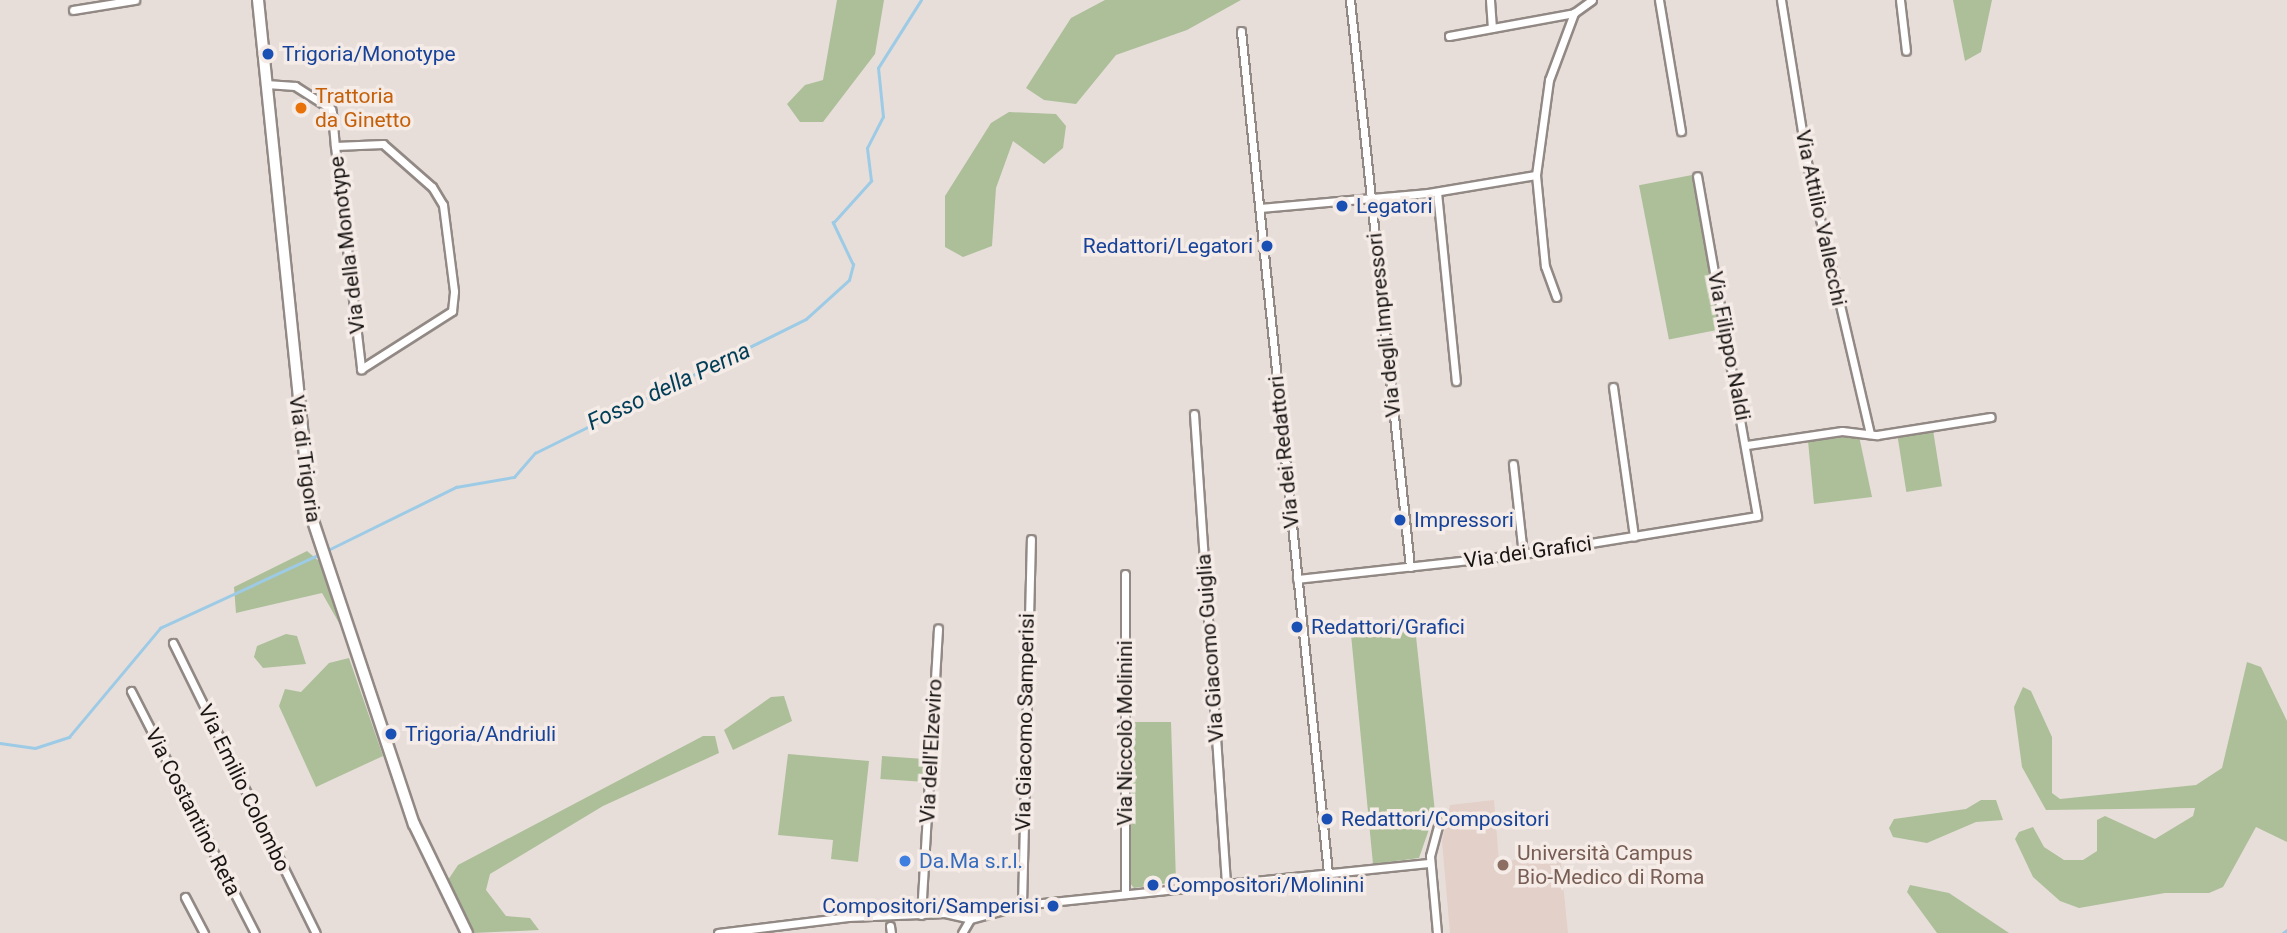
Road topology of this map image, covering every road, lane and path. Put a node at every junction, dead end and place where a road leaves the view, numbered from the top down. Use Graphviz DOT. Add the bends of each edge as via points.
graph roads {
  1 [pos="135,0"];
  2 [pos="258,0"];
  3 [pos="1350,0"];
  4 [pos="1490,0"];
  5 [pos="1592,0"];
  6 [pos="1659,0"];
  7 [pos="1781,0"];
  8 [pos="1900,0"];
  9 [pos="106,2"];
  10 [pos="73,10"];
  11 [pos="1574,13"];
  12 [pos="1492,28"];
  13 [pos="1241,31"];
  14 [pos="1449,36"];
  15 [pos="1906,51"];
  16 [pos="266,83"];
  17 [pos="1681,131"];
  18 [pos="335,146"];
  19 [pos="1536,176"];
  20 [pos="1697,176"];
  21 [pos="1437,192"];
  22 [pos="1370,199"];
  23 [pos="1260,208"];
  24 [pos="1556,297"];
  25 [pos="1456,381"];
  26 [pos="1613,387"];
  27 [pos="1194,414"];
  28 [pos="1991,416"];
  29 [pos="1870,434"];
  30 [pos="1747,445"];
  31 [pos="1513,464"];
  32 [pos="1757,516"];
  33 [pos="1633,537"];
  34 [pos="1031,539"];
  35 [pos="1523,554"];
  36 [pos="1410,567"];
  37 [pos="1125,574"];
  38 [pos="1297,579"];
  39 [pos="938,629"];
  40 [pos="173,643"];
  41 [pos="131,691"];
  42 [pos="1439,822"];
  43 [pos="1430,863"];
  44 [pos="1328,873"];
  45 [pos="1226,883"];
  46 [pos="1125,893"];
  47 [pos="185,897"];
  48 [pos="1022,905"];
  49 [pos="921,915"];
  50 [pos="970,919"];
  51 [pos="752,930"];
  52 [pos="204,933"];
  53 [pos="255,933"];
  54 [pos="316,933"];
  55 [pos="467,933"];
  56 [pos="718,933"];
  57 [pos="962,933"];
  58 [pos="1437,933"];
  1 -- 9 [label="street"];
  2 -- 16 [label="street, Via di Trigoria"];
  3 -- 22 [label="street, Via degli Impressori"];
  4 -- 12 [label="street"];
  5 -- 11 [label="street"];
  6 -- 17 [label="street"];
  7 -- 29 [label="street, Via Attilio Vallecchi" via="1807,163"];
  8 -- 15 [label="street"];
  9 -- 10 [label="street"];
  11 -- 12 [label="street"];
  11 -- 19 [label="street" via="1543,101"];
  12 -- 14 [label="street"];
  13 -- 23 [label="street, Via dei Redattori"];
  16 -- 18 [label="street, Via della Monotype" via="289,84 326,102"];
  16 -- 55 [label="street, Via di Trigoria" via="301,455 315,532 414,824"];
  18 -- 18 [label="street, Via della Monotype" via="361,369 452,311 454,291 443,205 432,187 383,144"];
  19 -- 21 [label="street"];
  19 -- 24 [label="street" via="1545,266"];
  20 -- 30 [label="street, Via Filippo Naldi"];
  21 -- 22 [label="street"];
  21 -- 25 [label="street"];
  22 -- 23 [label="street"];
  22 -- 36 [label="street, Via degli Impressori"];
  23 -- 38 [label="street, Via dei Redattori"];
  26 -- 33 [label="street"];
  27 -- 45 [label="street, Via Giacomo Guiglia"];
  28 -- 29 [label="street"];
  29 -- 30 [label="street" via="1842,431"];
  30 -- 32 [label="street, Via Filippo Naldi"];
  31 -- 35 [label="street"];
  32 -- 33 [label="street, Via dei Grafici"];
  33 -- 35 [label="street, Via dei Grafici"];
  34 -- 48 [label="street, Via Giacomo Samperisi"];
  35 -- 36 [label="street, Via dei Grafici"];
  36 -- 38 [label="street, Via dei Grafici"];
  37 -- 46 [label="street, Via Niccolò Molinini"];
  38 -- 44 [label="street, Via dei Redattori"];
  39 -- 49 [label="street, Via dell'Elzeviro"];
  40 -- 54 [label="street, Via Emilio Colombo"];
  41 -- 53 [label="street, Via Costantino Reta"];
  42 -- 43 [label="street"];
  43 -- 44 [label="street"];
  43 -- 58 [label="street"];
  44 -- 45 [label="street"];
  45 -- 46 [label="street"];
  46 -- 48 [label="street"];
  47 -- 52 [label="street"];
  48 -- 50 [label="street"];
  49 -- 50 [label="street"];
  49 -- 51 [label="street"];
  50 -- 57 [label="street"];
  51 -- 56 [label="street"];
}
